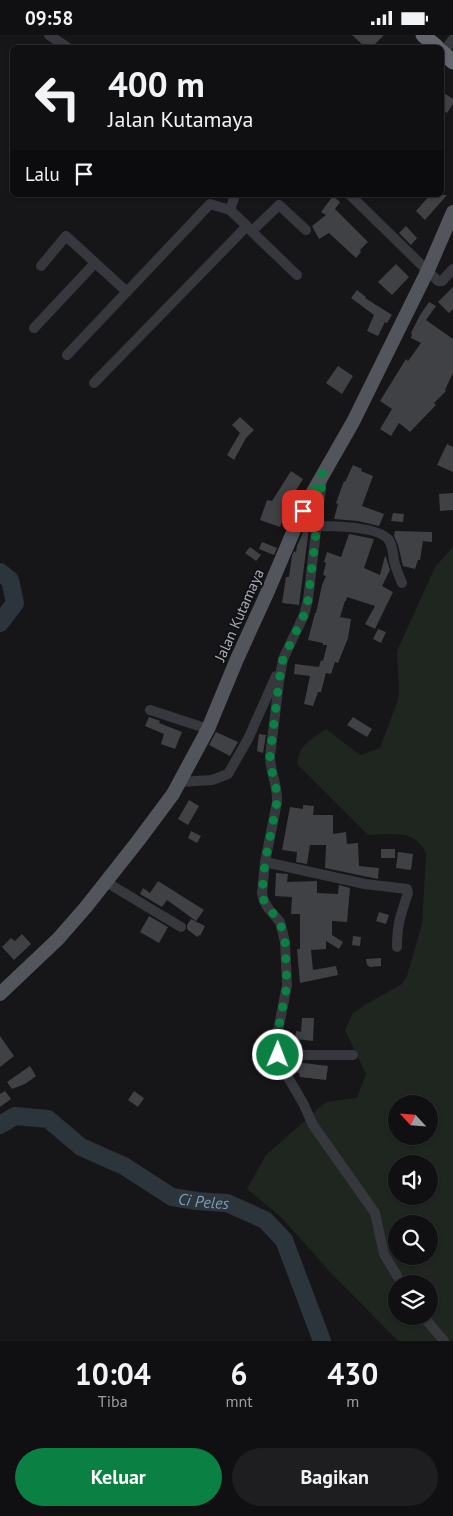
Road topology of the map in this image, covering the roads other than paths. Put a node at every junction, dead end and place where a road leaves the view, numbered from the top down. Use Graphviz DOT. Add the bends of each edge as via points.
graph roads {
  1 [pos="50,35"];
  2 [pos="423,35"];
  3 [pos="453,39"];
  4 [pos="64,45"];
  5 [pos="434,45"];
  6 [pos="444,52"];
  7 [pos="234,197"];
  8 [pos="352,197"];
  9 [pos="230,209"];
  10 [pos="453,212"];
  11 [pos="249,228"];
  12 [pos="306,231"];
  13 [pos="95,263"];
  14 [pos="41,267"];
  15 [pos="453,269"];
  16 [pos="428,270"];
  17 [pos="297,275"];
  18 [pos="127,292"];
  19 [pos="34,328"];
  20 [pos="66,355"];
  21 [pos="94,383"];
  22 [pos="323,473"];
  23 [pos="317,526"];
  24 [pos="402,583"];
  25 [pos="283,659"];
  26 [pos="150,710"];
  27 [pos="208,729"];
  28 [pos="180,782"];
  29 [pos="265,862"];
  30 [pos="106,882"];
  31 [pos="181,927"];
  32 [pos="397,947"];
  33 [pos="0,994"];
  34 [pos="278,1055"];
  35 [pos="353,1055"];
  36 [pos="397,1275"];
  37 [pos="431,1325"];
  38 [pos="444,1341"];
  1 -- 4 [label="street"];
  2 -- 5 [label="highway"];
  3 -- 6 [label="street"];
  7 -- 9 [label="street"];
  8 -- 16 [label="street"];
  9 -- 11 [label="street"];
  9 -- 18 [label="street" via="210,204"];
  10 -- 16 [label="main road, Jalan Kutamaya"];
  11 -- 12 [label="street" via="279,205"];
  11 -- 17 [label="street"];
  11 -- 21 [label="street"];
  13 -- 14 [label="street" via="66,236"];
  13 -- 18 [label="street"];
  13 -- 19 [label="street"];
  15 -- 16 [label="street" via="441,281"];
  16 -- 22 [label="main road, Jalan Kutamaya" via="353,422"];
  18 -- 20 [label="street"];
  22 -- 23 [label="street"];
  22 -- 27 [label="main road, Jalan Kutamaya" via="297,523"];
  23 -- 24 [label="street" via="350,526 386,537"];
  23 -- 25 [label="street" via="308,600"];
  25 -- 28 [label="street" via="248,739 228,774 212,780"];
  25 -- 29 [label="street" via="270,756 278,794"];
  26 -- 27 [label="street"];
  27 -- 28 [label="main road, Jalan Kutamaya"];
  28 -- 30 [label="main road, Jalan Kutamaya"];
  29 -- 32 [label="street" via="407,889 399,917"];
  29 -- 34 [label="street" via="264,901 280,922 285,941 287,985 277,1036"];
  30 -- 31 [label="street"];
  30 -- 33 [label="main road, Jalan Kutamaya" via="58,939"];
  34 -- 35 [label="street"];
  34 -- 36 [label="street" via="313,1125 374,1213 384,1254"];
  37 -- 38 [label="street"];
}
